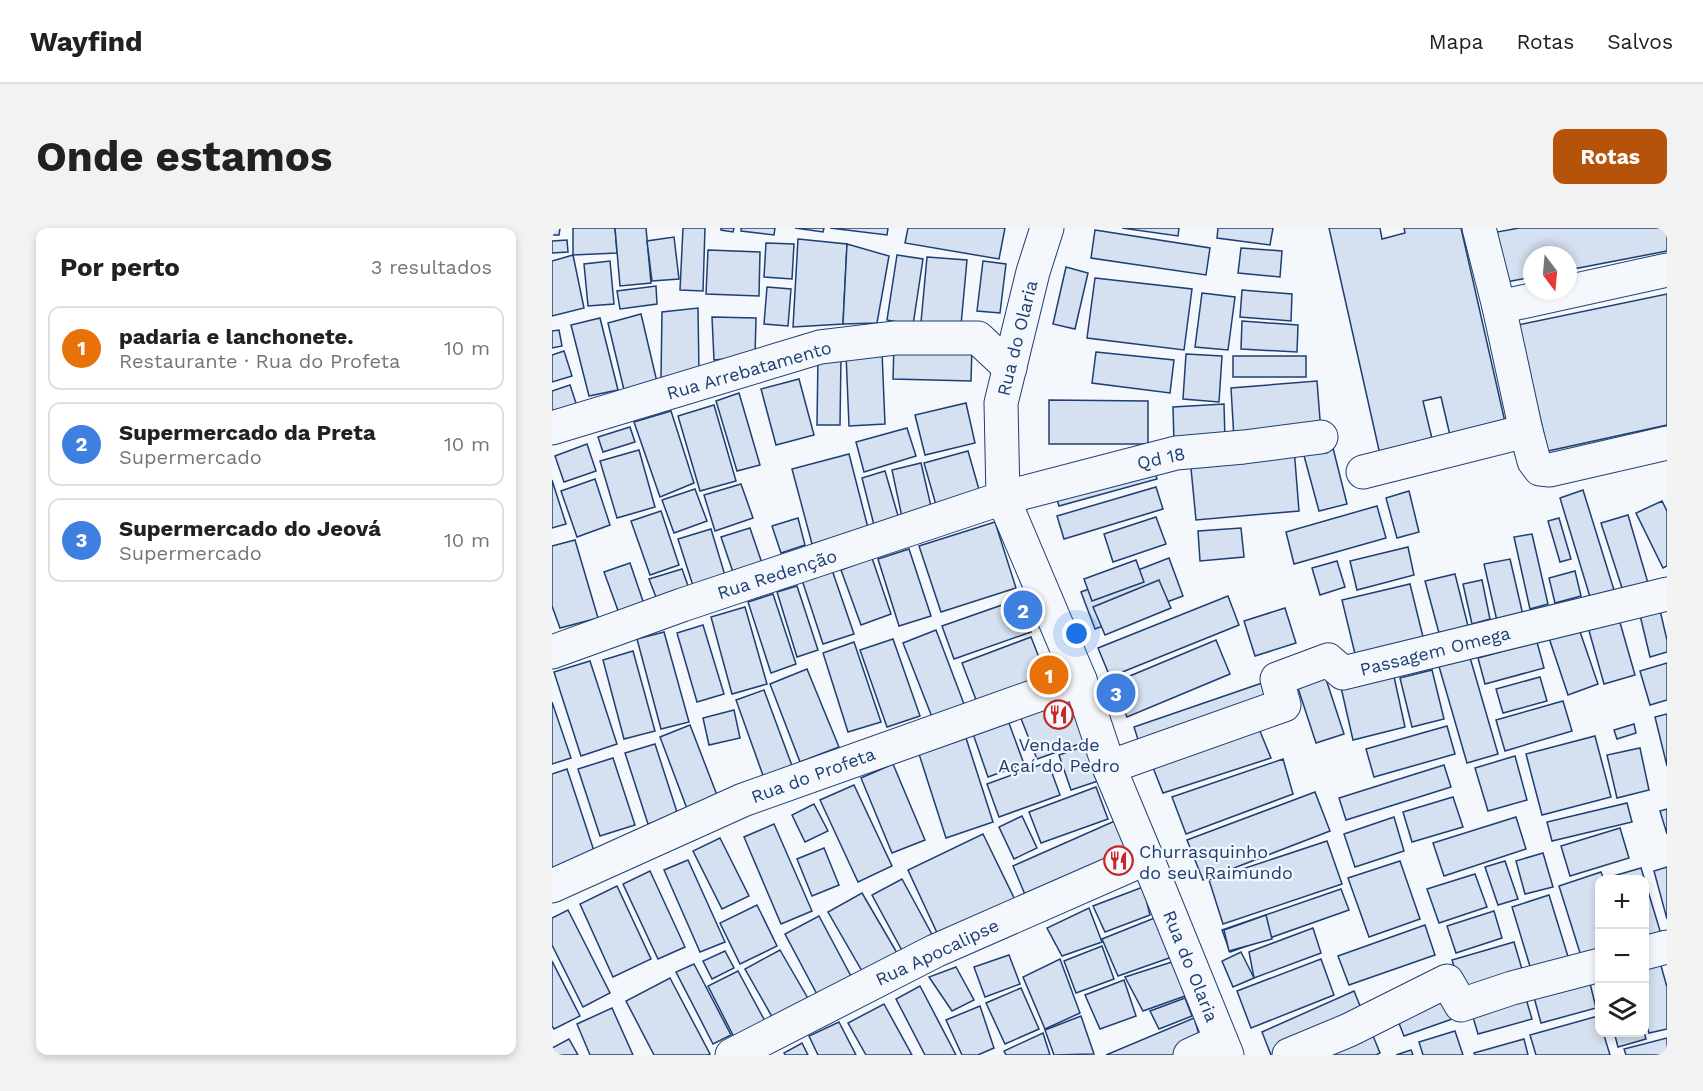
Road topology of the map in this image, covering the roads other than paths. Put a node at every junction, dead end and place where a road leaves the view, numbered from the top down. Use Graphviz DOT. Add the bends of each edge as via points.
graph roads {
  1 [pos="1047,228"];
  2 [pos="1479,228"];
  3 [pos="1667,270"];
  4 [pos="1499,307"];
  5 [pos="1010,368"];
  6 [pos="552,428"];
  7 [pos="1526,431"];
  8 [pos="1321,437"];
  9 [pos="1667,442"];
  10 [pos="1363,472"];
  11 [pos="1003,498"];
  12 [pos="1667,594"];
  13 [pos="552,652"];
  14 [pos="1080,680"];
  15 [pos="1108,767"];
  16 [pos="1147,858"];
  17 [pos="552,886"];
  18 [pos="1667,948"];
  19 [pos="1649,952"];
  20 [pos="1595,966"];
  21 [pos="1224,1048"];
  22 [pos="732,1055"];
  23 [pos="1190,1055"];
  24 [pos="1289,1055"];
  1 -- 5 [label="street, Rua do Olaria"];
  2 -- 4 [label="street"];
  3 -- 4 [label="street"];
  4 -- 7 [label="street"];
  5 -- 6 [label="street, Rua Arrebatamento" via="978,338 896,338 820,347"];
  5 -- 11 [label="street, Rua do Olaria" via="1000,403"];
  7 -- 9 [label="street" via="1534,462 1540,469 1550,470"];
  7 -- 10 [label="street"];
  8 -- 11 [label="street, Qd 18" via="1176,453"];
  11 -- 13 [label="street, Rua Redenção"];
  11 -- 14 [label="street, Rua do Olaria"];
  12 -- 15 [label="street, Passagem Omega" via="1343,673 1328,660 1277,679 1284,705"];
  14 -- 15 [label="street, Rua do Olaria"];
  14 -- 17 [label="street, Rua do Profeta" via="743,800"];
  15 -- 16 [label="street, Rua do Olaria"];
  16 -- 21 [label="street, Rua do Olaria"];
  16 -- 22 [label="street, Rua Apocalipse" via="935,951"];
  18 -- 19 [label="street"];
  20 -- 24 [label="street" via="1461,1005 1447,981"];
  21 -- 23 [label="street"];
}
